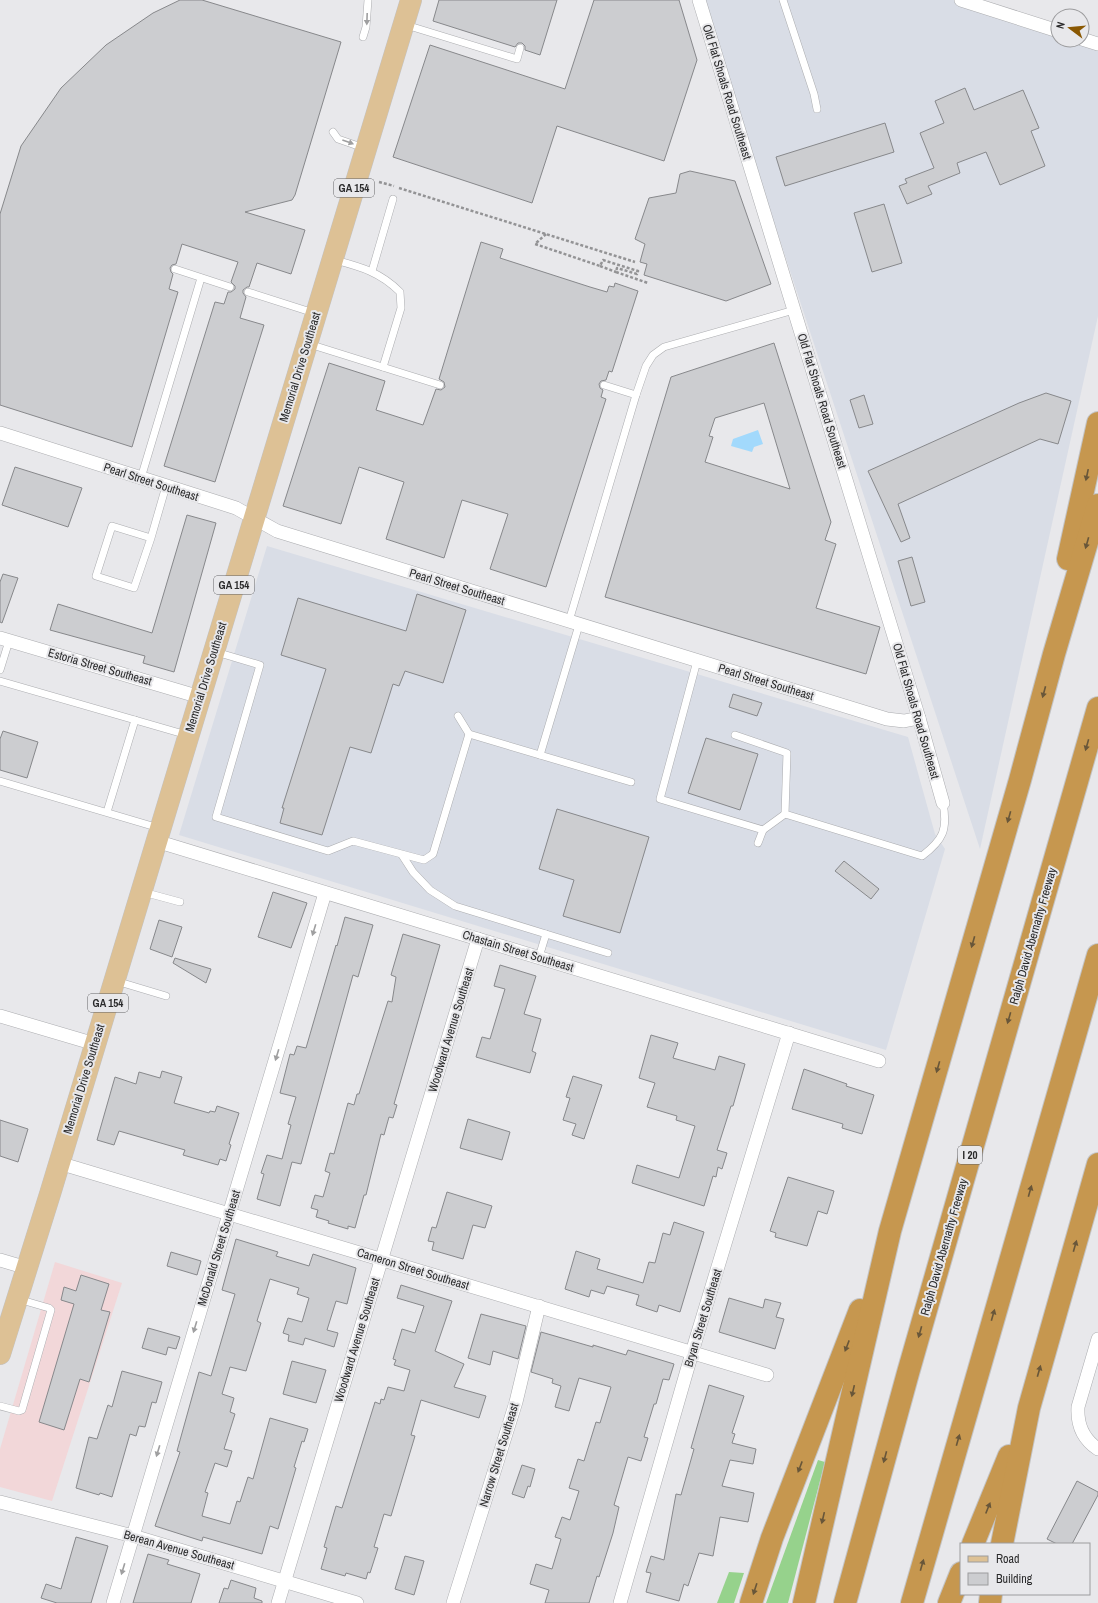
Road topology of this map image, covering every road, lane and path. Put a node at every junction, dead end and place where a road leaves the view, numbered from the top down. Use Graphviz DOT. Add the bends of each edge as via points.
graph roads {
  1 [pos="368,0"];
  2 [pos="411,0"];
  3 [pos="699,0"];
  4 [pos="783,0"];
  5 [pos="961,0"];
  6 [pos="404,24"];
  7 [pos="1050,28"];
  8 [pos="363,37"];
  9 [pos="520,48"];
  10 [pos="817,109"];
  11 [pos="334,132"];
  12 [pos="366,149"];
  13 [pos="379,182"];
  14 [pos="393,199"];
  15 [pos="546,234"];
  16 [pos="333,259"];
  17 [pos="635,262"];
  18 [pos="600,266"];
  19 [pos="174,269"];
  20 [pos="372,271"];
  21 [pos="616,272"];
  22 [pos="201,278"];
  23 [pos="648,283"];
  24 [pos="230,287"];
  25 [pos="248,292"];
  26 [pos="794,310"];
  27 [pos="316,314"];
  28 [pos="307,343"];
  29 [pos="383,367"];
  30 [pos="440,385"];
  31 [pos="604,385"];
  32 [pos="636,395"];
  33 [pos="1098,424"];
  34 [pos="0,433"];
  35 [pos="141,478"];
  36 [pos="166,486"];
  37 [pos="1098,505"];
  38 [pos="254,518"];
  39 [pos="151,538"];
  40 [pos="574,623"];
  41 [pos="4,639"];
  42 [pos="214,651"];
  43 [pos="1054,654"];
  44 [pos="697,661"];
  45 [pos="0,670"];
  46 [pos="0,681"];
  47 [pos="200,697"];
  48 [pos="1098,708"];
  49 [pos="458,716"];
  50 [pos="919,718"];
  51 [pos="135,720"];
  52 [pos="469,734"];
  53 [pos="736,735"];
  54 [pos="188,736"];
  55 [pos="540,755"];
  56 [pos="0,781"];
  57 [pos="631,782"];
  58 [pos="943,803"];
  59 [pos="107,812"];
  60 [pos="785,814"];
  61 [pos="763,830"];
  62 [pos="158,835"];
  63 [pos="758,844"];
  64 [pos="402,855"];
  65 [pos="141,892"];
  66 [pos="325,893"];
  67 [pos="180,902"];
  68 [pos="546,934"];
  69 [pos="478,939"];
  70 [pos="608,953"];
  71 [pos="1098,955"];
  72 [pos="539,958"];
  73 [pos="114,981"];
  74 [pos="166,996"];
  75 [pos="0,1016"];
  76 [pos="789,1033"];
  77 [pos="95,1044"];
  78 [pos="879,1061"];
  79 [pos="59,1163"];
  80 [pos="1098,1164"];
  81 [pos="229,1214"];
  82 [pos="890,1230"];
  83 [pos="382,1259"];
  84 [pos="0,1260"];
  85 [pos="27,1268"];
  86 [pos="17,1299"];
  87 [pos="539,1306"];
  88 [pos="4,1326"];
  89 [pos="1098,1339"];
  90 [pos="692,1351"];
  91 [pos="0,1354"];
  92 [pos="767,1375"];
  93 [pos="0,1406"];
  94 [pos="1029,1408"];
  95 [pos="1098,1448"];
  96 [pos="0,1502"];
  97 [pos="133,1536"];
  98 [pos="973,1543"];
  99 [pos="1002,1543"];
  100 [pos="960,1576"];
  101 [pos="284,1581"];
  102 [pos="113,1603"];
  103 [pos="278,1603"];
  104 [pos="357,1603"];
  105 [pos="453,1603"];
  106 [pos="620,1603"];
  107 [pos="751,1603"];
  108 [pos="804,1603"];
  109 [pos="845,1603"];
  110 [pos="912,1603"];
  111 [pos="949,1603"];
  1 -- 8 [label="lane, one-way"];
  2 -- 6 [label="main road, Memorial Drive Southeast / GA 154"];
  3 -- 26 [label="street, Old Flat Shoals Road Southeast"];
  4 -- 10 [label="lane"];
  5 -- 7 [label="street"];
  6 -- 9 [label="lane" via="516,59"];
  6 -- 12 [label="main road, Memorial Drive Southeast / GA 154"];
  11 -- 12 [label="lane, one-way" via="338,139"];
  12 -- 16 [label="main road, Memorial Drive Southeast / GA 154"];
  13 -- 15 [label="path"];
  14 -- 20 [label="lane"];
  15 -- 17 [label="path"];
  15 -- 18 [label="path" via="535,244"];
  16 -- 20 [label="lane"];
  16 -- 27 [label="main road, Memorial Drive Southeast / GA 154"];
  18 -- 21 [label="path"];
  18 -- 21 [label="path" via="603,260 638,271 637,274 617,268"];
  19 -- 22 [label="lane"];
  20 -- 29 [label="lane" via="400,292 401,308"];
  21 -- 23 [label="path"];
  22 -- 24 [label="lane"];
  22 -- 35 [label="lane"];
  25 -- 27 [label="lane"];
  26 -- 32 [label="lane" via="664,347 653,354"];
  26 -- 50 [label="street, Old Flat Shoals Road Southeast"];
  27 -- 28 [label="main road, Memorial Drive Southeast / GA 154"];
  28 -- 29 [label="lane"];
  28 -- 38 [label="main road, Memorial Drive Southeast / GA 154"];
  29 -- 30 [label="lane"];
  31 -- 32 [label="lane"];
  32 -- 40 [label="lane"];
  33 -- 43 [label="highway, one-way" via="1066,569"];
  34 -- 35 [label="street, Pearl Street Southeast"];
  35 -- 36 [label="street, Pearl Street Southeast"];
  36 -- 38 [label="street, Pearl Street Southeast" via="236,508"];
  36 -- 39 [label="lane"];
  37 -- 43 [label="highway, one-way"];
  38 -- 40 [label="street, Pearl Street Southeast" via="277,531"];
  38 -- 42 [label="main road, Memorial Drive Southeast / GA 154"];
  39 -- 39 [label="lane" via="134,588 96,576 112,526"];
  40 -- 44 [label="street, Pearl Street Southeast"];
  40 -- 55 [label="lane"];
  41 -- 45 [label="lane"];
  41 -- 47 [label="street, Estoria Street Southeast"];
  42 -- 47 [label="main road, Memorial Drive Southeast / GA 154"];
  42 -- 64 [label="lane" via="260,665 216,817 328,851 353,841"];
  43 -- 82 [label="highway, one-way"];
  44 -- 50 [label="street, Pearl Street Southeast" via="887,719 904,721"];
  44 -- 61 [label="lane" via="660,799"];
  46 -- 51 [label="lane"];
  47 -- 54 [label="main road, Memorial Drive Southeast / GA 154"];
  48 -- 109 [label="highway, Ralph David Abernathy Freeway / I 20, one-way"];
  49 -- 52 [label="lane"];
  50 -- 58 [label="street, Old Flat Shoals Road Southeast"];
  51 -- 54 [label="lane"];
  51 -- 59 [label="lane"];
  52 -- 55 [label="lane"];
  52 -- 64 [label="lane" via="433,854 424,860"];
  53 -- 60 [label="lane" via="787,752"];
  54 -- 62 [label="main road, Memorial Drive Southeast / GA 154"];
  55 -- 57 [label="lane"];
  56 -- 59 [label="lane"];
  58 -- 60 [label="lane" via="946,819 942,836 922,856"];
  59 -- 62 [label="lane"];
  60 -- 61 [label="lane"];
  61 -- 63 [label="lane"];
  62 -- 65 [label="main road, Memorial Drive Southeast / GA 154"];
  62 -- 66 [label="street, Chastain Street Southeast"];
  64 -- 68 [label="lane" via="413,872 430,890 455,906"];
  65 -- 67 [label="lane"];
  65 -- 73 [label="main road, Memorial Drive Southeast / GA 154"];
  66 -- 69 [label="street, Chastain Street Southeast"];
  66 -- 81 [label="street, McDonald Street Southeast, one-way"];
  68 -- 70 [label="lane"];
  68 -- 72 [label="lane"];
  69 -- 72 [label="street, Chastain Street Southeast"];
  69 -- 83 [label="street, Woodward Avenue Southeast"];
  110 -- 71 [label="highway, one-way"];
  72 -- 76 [label="street, Chastain Street Southeast"];
  73 -- 74 [label="lane"];
  73 -- 77 [label="main road, Memorial Drive Southeast / GA 154"];
  75 -- 77 [label="street"];
  76 -- 78 [label="street, Chastain Street Southeast"];
  76 -- 90 [label="street, Bryan Street Southeast"];
  77 -- 79 [label="main road, Memorial Drive Southeast / GA 154"];
  79 -- 81 [label="street, Cameron Street Southeast"];
  79 -- 85 [label="main road, Memorial Drive Southeast / GA 154"];
  94 -- 80 [label="highway, one-way"];
  81 -- 83 [label="street, Cameron Street Southeast"];
  81 -- 97 [label="street, McDonald Street Southeast, one-way"];
  82 -- 107 [label="highway, one-way" via="772,1538"];
  82 -- 108 [label="highway, one-way"];
  83 -- 87 [label="street, Cameron Street Southeast"];
  83 -- 101 [label="street, Woodward Avenue Southeast"];
  84 -- 85 [label="street"];
  85 -- 86 [label="main road, Memorial Drive Southeast / GA 154"];
  86 -- 88 [label="main road, Memorial Drive Southeast / GA 154"];
  86 -- 93 [label="lane" via="51,1310 22,1410"];
  87 -- 90 [label="street, Cameron Street Southeast"];
  87 -- 105 [label="street, Narrow Street Southeast" via="516,1402"];
  88 -- 91 [label="main road, Memorial Drive Southeast / GA 154"];
  89 -- 95 [label="street" via="1078,1407 1084,1436"];
  90 -- 92 [label="street, Cameron Street Southeast"];
  90 -- 106 [label="street, Bryan Street Southeast"];
  98 -- 94 [label="highway, one-way"];
  94 -- 99 [label="highway"];
  96 -- 97 [label="street, Berean Avenue Southeast"];
  97 -- 101 [label="street, Berean Avenue Southeast"];
  97 -- 102 [label="street, McDonald Street Southeast, one-way"];
  100 -- 111 [label="highway"];
  101 -- 103 [label="street, Woodward Avenue Southeast"];
  101 -- 104 [label="street, Berean Avenue Southeast"];
}
